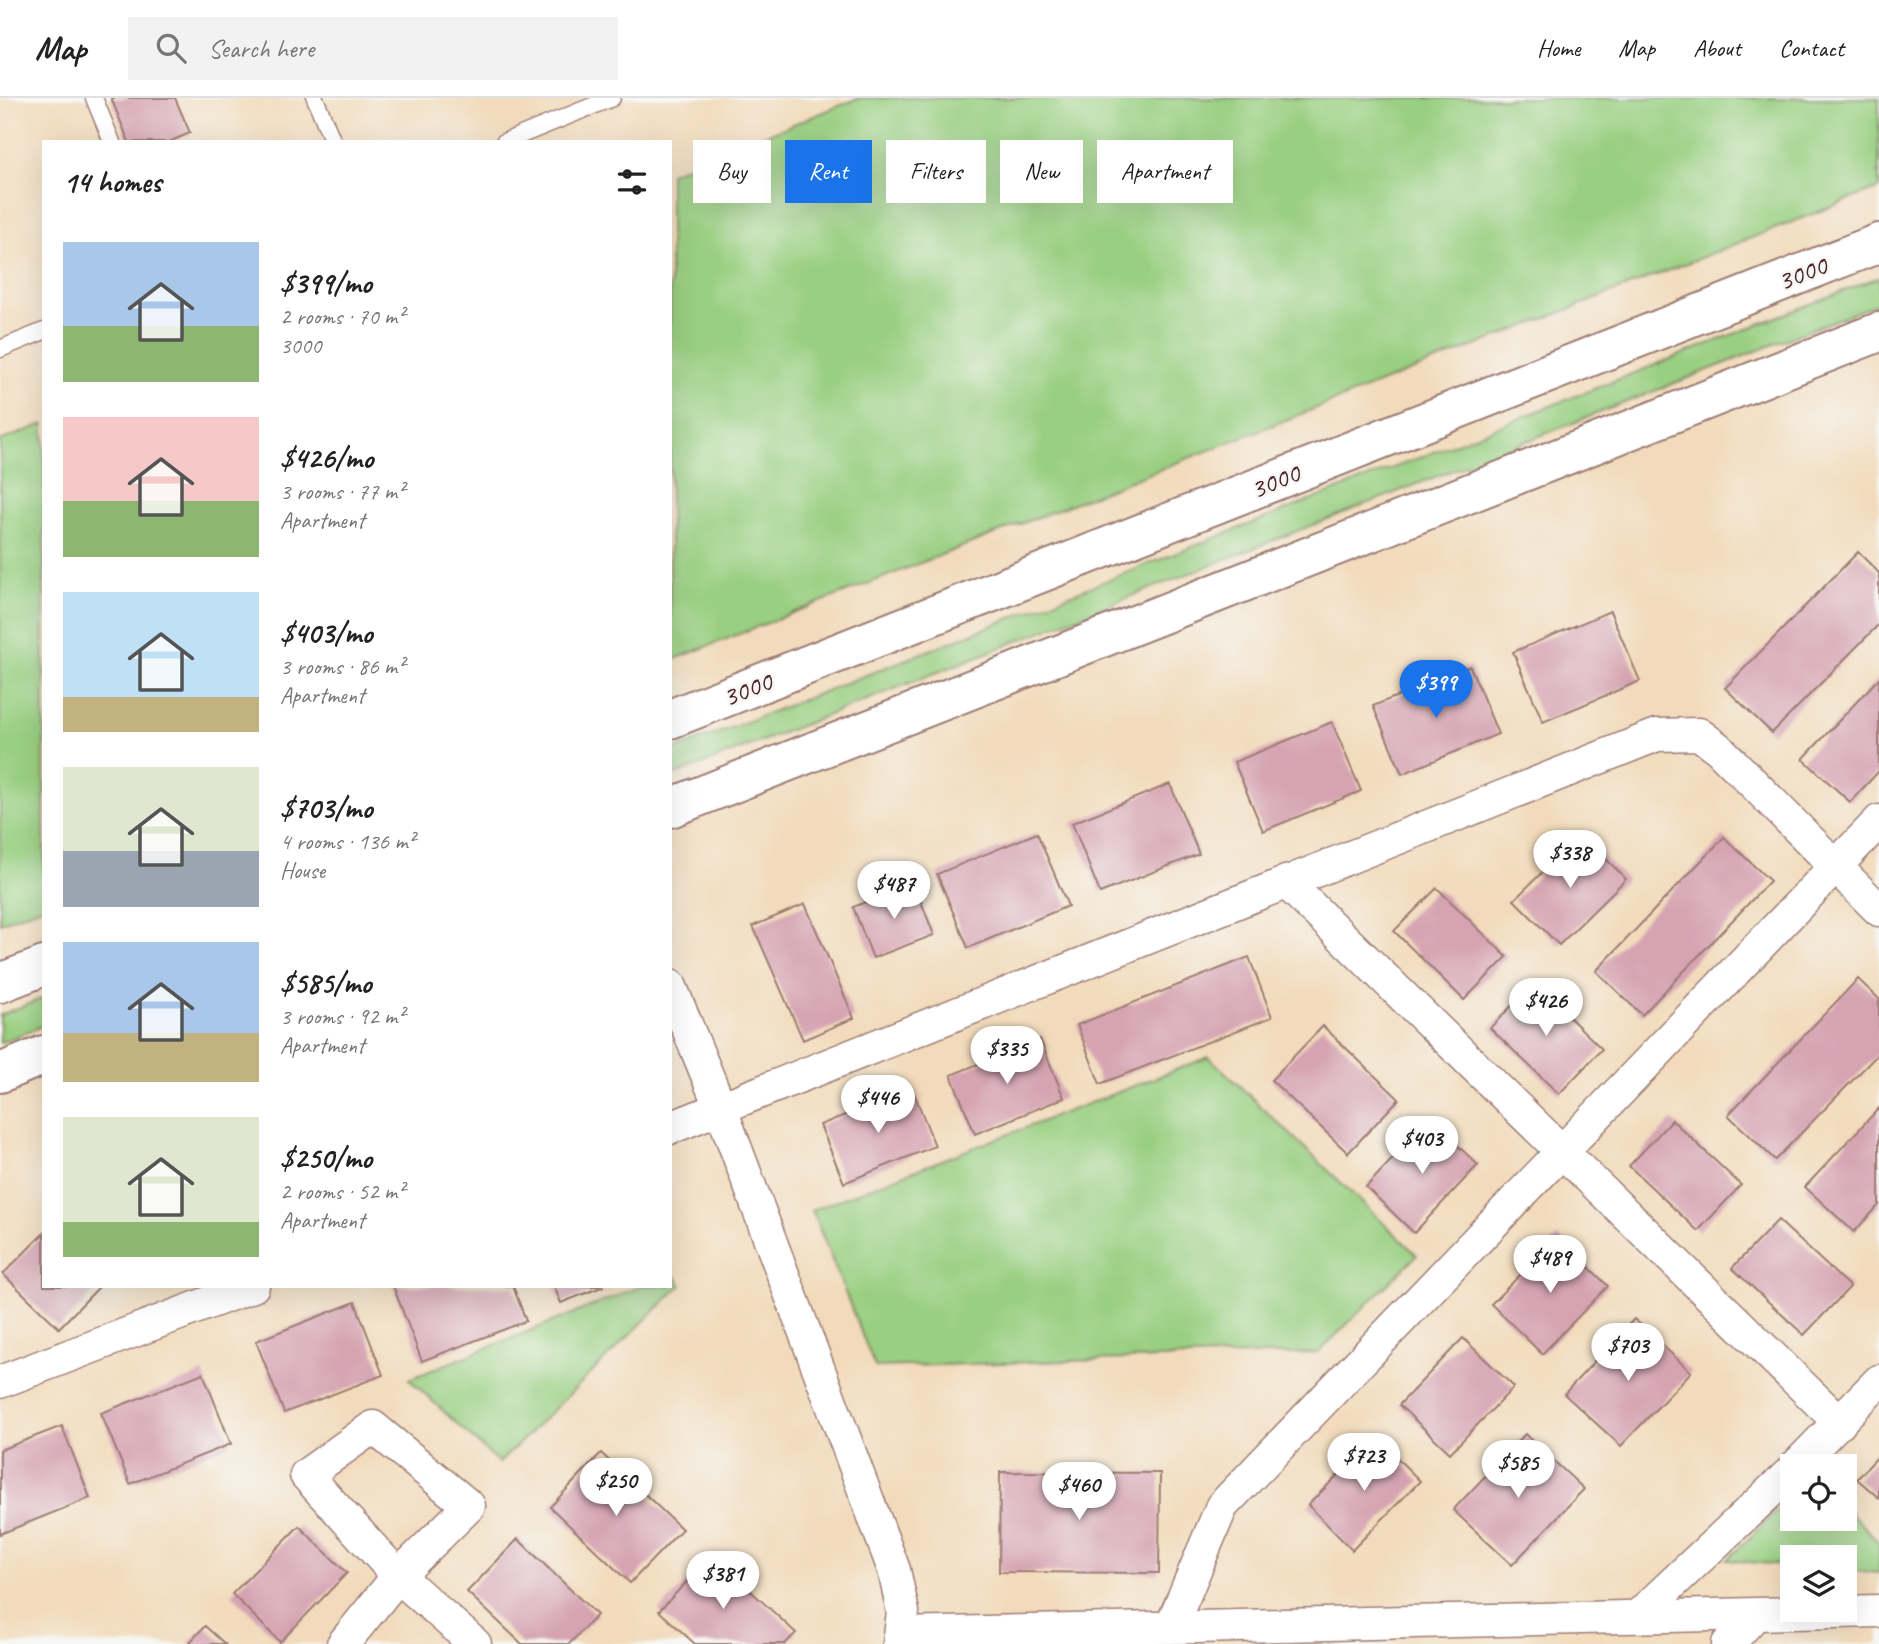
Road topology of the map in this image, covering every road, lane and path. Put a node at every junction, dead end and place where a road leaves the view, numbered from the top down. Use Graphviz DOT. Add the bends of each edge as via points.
graph roads {
  1 [pos="94,98"];
  2 [pos="315,98"];
  3 [pos="565,98"];
  4 [pos="612,98"];
  5 [pos="572,114"];
  6 [pos="111,140"];
  7 [pos="332,140"];
  8 [pos="509,140"];
  9 [pos="1879,243"];
  10 [pos="42,332"];
  11 [pos="1879,332"];
  12 [pos="0,349"];
  13 [pos="672,718"];
  14 [pos="672,807"];
  15 [pos="1879,821"];
  16 [pos="1835,865"];
  17 [pos="1286,882"];
  18 [pos="1879,910"];
  19 [pos="42,966"];
  20 [pos="0,983"];
  21 [pos="672,990"];
  22 [pos="42,1056"];
  23 [pos="0,1073"];
  24 [pos="721,1109"];
  25 [pos="672,1127"];
  26 [pos="1561,1152"];
  27 [pos="248,1288"];
  28 [pos="1879,1381"];
  29 [pos="0,1382"];
  30 [pos="1840,1423"];
  31 [pos="1808,1454"];
  32 [pos="1780,1482"];
  33 [pos="398,1576"];
  34 [pos="1879,1611"];
  35 [pos="1639,1615"];
  36 [pos="1754,1616"];
  37 [pos="1171,1627"];
  38 [pos="901,1639"];
  39 [pos="342,1644"];
  40 [pos="475,1644"];
  41 [pos="1728,1644"];
  1 -- 6 [label="lane"];
  2 -- 7 [label="lane"];
  3 -- 5 [label="lane"];
  4 -- 5 [label="lane"];
  5 -- 8 [label="lane"];
  9 -- 13 [label="street, 3000"];
  10 -- 12 [label="lane"];
  11 -- 14 [label="street"];
  15 -- 16 [label="street"];
  16 -- 17 [label="street" via="1699,734 1657,735"];
  16 -- 18 [label="street"];
  16 -- 26 [label="street"];
  17 -- 24 [label="street"];
  17 -- 26 [label="street"];
  19 -- 20 [label="street"];
  21 -- 24 [label="street"];
  22 -- 23 [label="street"];
  24 -- 25 [label="street"];
  24 -- 38 [label="street" via="901,1590"];
  26 -- 30 [label="street"];
  26 -- 37 [label="street" via="1222,1506"];
  27 -- 29 [label="street"];
  28 -- 30 [label="street"];
  30 -- 31 [label="street"];
  32 -- 35 [label="street"];
  33 -- 33 [label="street" via="469,1506 373,1427 306,1475"];
  33 -- 39 [label="street"];
  33 -- 40 [label="street"];
  34 -- 36 [label="street"];
  35 -- 36 [label="street"];
  35 -- 37 [label="street" via="1503,1622"];
  36 -- 41 [label="street"];
  37 -- 38 [label="street"];
}
